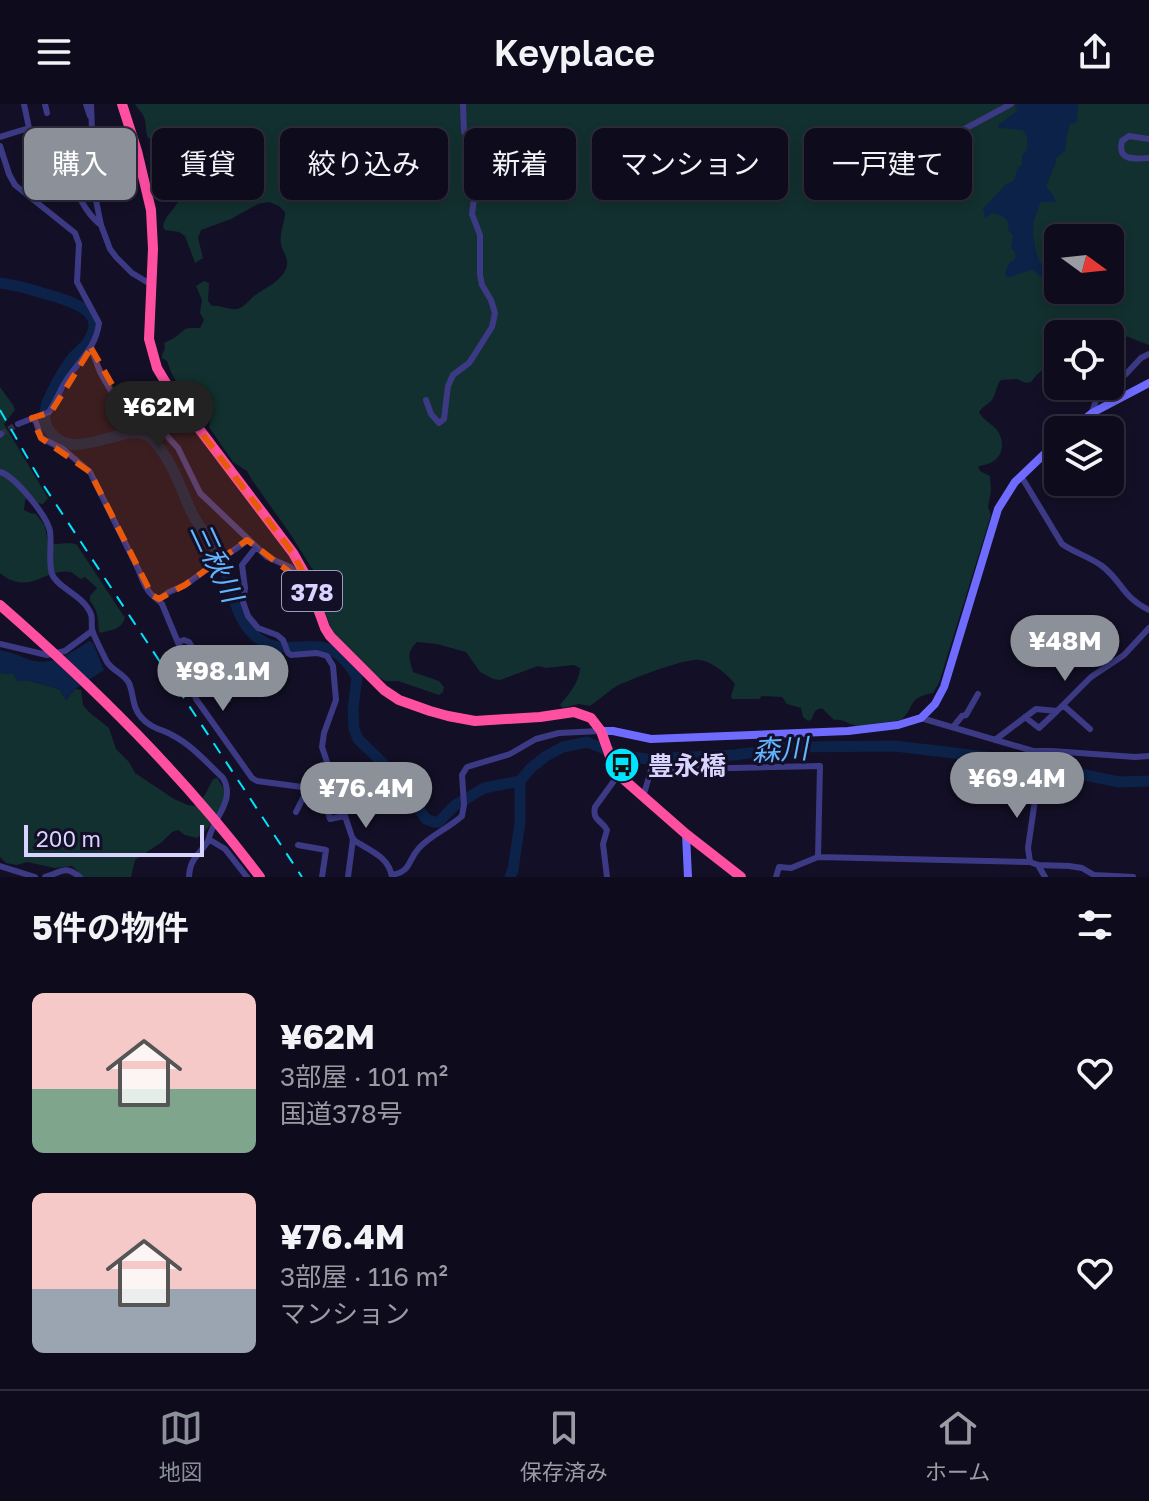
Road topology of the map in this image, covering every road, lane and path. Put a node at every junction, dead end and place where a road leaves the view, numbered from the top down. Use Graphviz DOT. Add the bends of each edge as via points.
graph roads {
  1 [pos="24,104"];
  2 [pos="45,104"];
  3 [pos="122,104"];
  4 [pos="463,104"];
  5 [pos="1011,104"];
  6 [pos="86,105"];
  7 [pos="47,113"];
  8 [pos="29,128"];
  9 [pos="966,128"];
  10 [pos="24,130"];
  11 [pos="0,137"];
  12 [pos="1149,139"];
  13 [pos="0,146"];
  14 [pos="1149,158"];
  15 [pos="80,200"];
  16 [pos="101,225"];
  17 [pos="152,285"];
  18 [pos="91,348"];
  19 [pos="1149,354"];
  20 [pos="1124,375"];
  21 [pos="1149,383"];
  22 [pos="121,400"];
  23 [pos="426,400"];
  24 [pos="1096,400"];
  25 [pos="1092,413"];
  26 [pos="1088,416"];
  27 [pos="32,418"];
  28 [pos="191,419"];
  29 [pos="18,424"];
  30 [pos="1044,454"];
  31 [pos="0,472"];
  32 [pos="1021,476"];
  33 [pos="248,540"];
  34 [pos="256,547"];
  35 [pos="311,588"];
  36 [pos="159,599"];
  37 [pos="0,605"];
  38 [pos="1149,610"];
  39 [pos="1149,628"];
  40 [pos="92,631"];
  41 [pos="178,642"];
  42 [pos="0,644"];
  43 [pos="275,672"];
  44 [pos="223,685"];
  45 [pos="978,694"];
  46 [pos="228,700"];
  47 [pos="1064,706"];
  48 [pos="1057,711"];
  49 [pos="1025,717"];
  50 [pos="921,718"];
  51 [pos="953,727"];
  52 [pos="1090,729"];
  53 [pos="603,735"];
  54 [pos="995,740"];
  55 [pos="1042,752"];
  56 [pos="1149,756"];
  57 [pos="616,770"];
  58 [pos="332,780"];
  59 [pos="309,786"];
  60 [pos="324,797"];
  61 [pos="643,797"];
  62 [pos="296,812"];
  63 [pos="344,816"];
  64 [pos="686,834"];
  65 [pos="353,839"];
  66 [pos="210,840"];
  67 [pos="298,845"];
  68 [pos="818,857"];
  69 [pos="1030,862"];
  70 [pos="1038,865"];
  71 [pos="0,866"];
  72 [pos="392,876"];
  73 [pos="35,877"];
  74 [pos="45,877"];
  75 [pos="80,877"];
  76 [pos="189,877"];
  77 [pos="247,877"];
  78 [pos="260,877"];
  79 [pos="324,877"];
  80 [pos="348,877"];
  81 [pos="607,877"];
  82 [pos="688,877"];
  83 [pos="741,877"];
  84 [pos="776,877"];
  85 [pos="1045,877"];
  86 [pos="1133,877"];
  1 -- 8 [label="street"];
  2 -- 7 [label="street"];
  3 -- 17 [label="highway, 378" via="151,210"];
  4 -- 23 [label="street" via="464,132 483,163 472,214 480,235 482,285 495,313 469,363 453,375 442,422 433,419"];
  5 -- 9 [label="street"];
  6 -- 16 [label="street" via="92,119 88,161"];
  10 -- 11 [label="street"];
  12 -- 14 [label="street" via="1129,136 1121,149 1128,157"];
  13 -- 18 [label="street" via="15,185 77,238 77,282 99,323"];
  15 -- 16 [label="street"];
  16 -- 17 [label="street" via="116,257"];
  17 -- 28 [label="highway, 378" via="152,354"];
  18 -- 22 [label="street" via="100,372"];
  18 -- 27 [label="street" via="45,414"];
  19 -- 20 [label="street"];
  21 -- 25 [label="street"];
  22 -- 28 [label="street" via="150,401 176,419"];
  22 -- 33 [label="street" via="166,434 200,493"];
  24 -- 25 [label="street"];
  25 -- 26 [label="street"];
  27 -- 29 [label="street"];
  27 -- 36 [label="street" via="41,438 90,472 142,580"];
  28 -- 35 [label="highway, 378" via="293,553"];
  30 -- 32 [label="street"];
  31 -- 40 [label="street" via="10,476 48,525 51,572 84,602 93,618"];
  32 -- 38 [label="street" via="1062,544 1105,568 1133,601"];
  32 -- 50 [label="street" via="993,522 944,687"];
  33 -- 34 [label="street"];
  33 -- 36 [label="street"];
  34 -- 35 [label="street" via="290,567 303,588"];
  34 -- 58 [label="street" via="242,565 248,616 258,628 283,640 291,655 317,653 333,666 336,700 322,747"];
  35 -- 53 [label="highway, 378" via="330,636 399,700 475,721 574,712 591,718"];
  36 -- 41 [label="street"];
  37 -- 78 [label="highway" via="134,730"];
  39 -- 47 [label="street"];
  40 -- 42 [label="street" via="65,651 47,655"];
  40 -- 66 [label="street" via="106,660 130,685 138,714 182,742 227,784"];
  41 -- 44 [label="street" via="189,642 208,673"];
  41 -- 59 [label="street" via="196,699 252,778"];
  43 -- 44 [label="street"];
  44 -- 46 [label="street"];
  45 -- 51 [label="street"];
  47 -- 48 [label="street"];
  47 -- 52 [label="street"];
  48 -- 49 [label="street" via="1036,709"];
  48 -- 49 [label="street" via="1039,728"];
  49 -- 54 [label="street"];
  50 -- 51 [label="street"];
  50 -- 53 [label="street" via="848,731 651,739 613,731"];
  51 -- 54 [label="street"];
  53 -- 57 [label="highway"];
  53 -- 72 [label="street" via="559,733 467,767 460,819 417,850 403,873"];
  54 -- 55 [label="street"];
  55 -- 56 [label="street"];
  55 -- 69 [label="street"];
  57 -- 61 [label="highway"];
  57 -- 81 [label="street" via="594,813 607,828"];
  58 -- 59 [label="street"];
  58 -- 63 [label="street"];
  59 -- 62 [label="street"];
  60 -- 63 [label="street" via="330,819"];
  61 -- 64 [label="highway"];
  61 -- 68 [label="street" via="651,770 820,766"];
  63 -- 65 [label="street"];
  64 -- 82 [label="street"];
  64 -- 83 [label="highway"];
  65 -- 72 [label="street" via="386,860"];
  65 -- 80 [label="street"];
  66 -- 76 [label="street" via="192,860"];
  66 -- 77 [label="street" via="225,849"];
  67 -- 79 [label="street" via="326,850"];
  68 -- 69 [label="street"];
  68 -- 84 [label="street" via="779,867"];
  69 -- 70 [label="street"];
  70 -- 85 [label="street"];
  70 -- 86 [label="street"];
  71 -- 73 [label="street"];
  74 -- 75 [label="street" via="71,870"];
}
